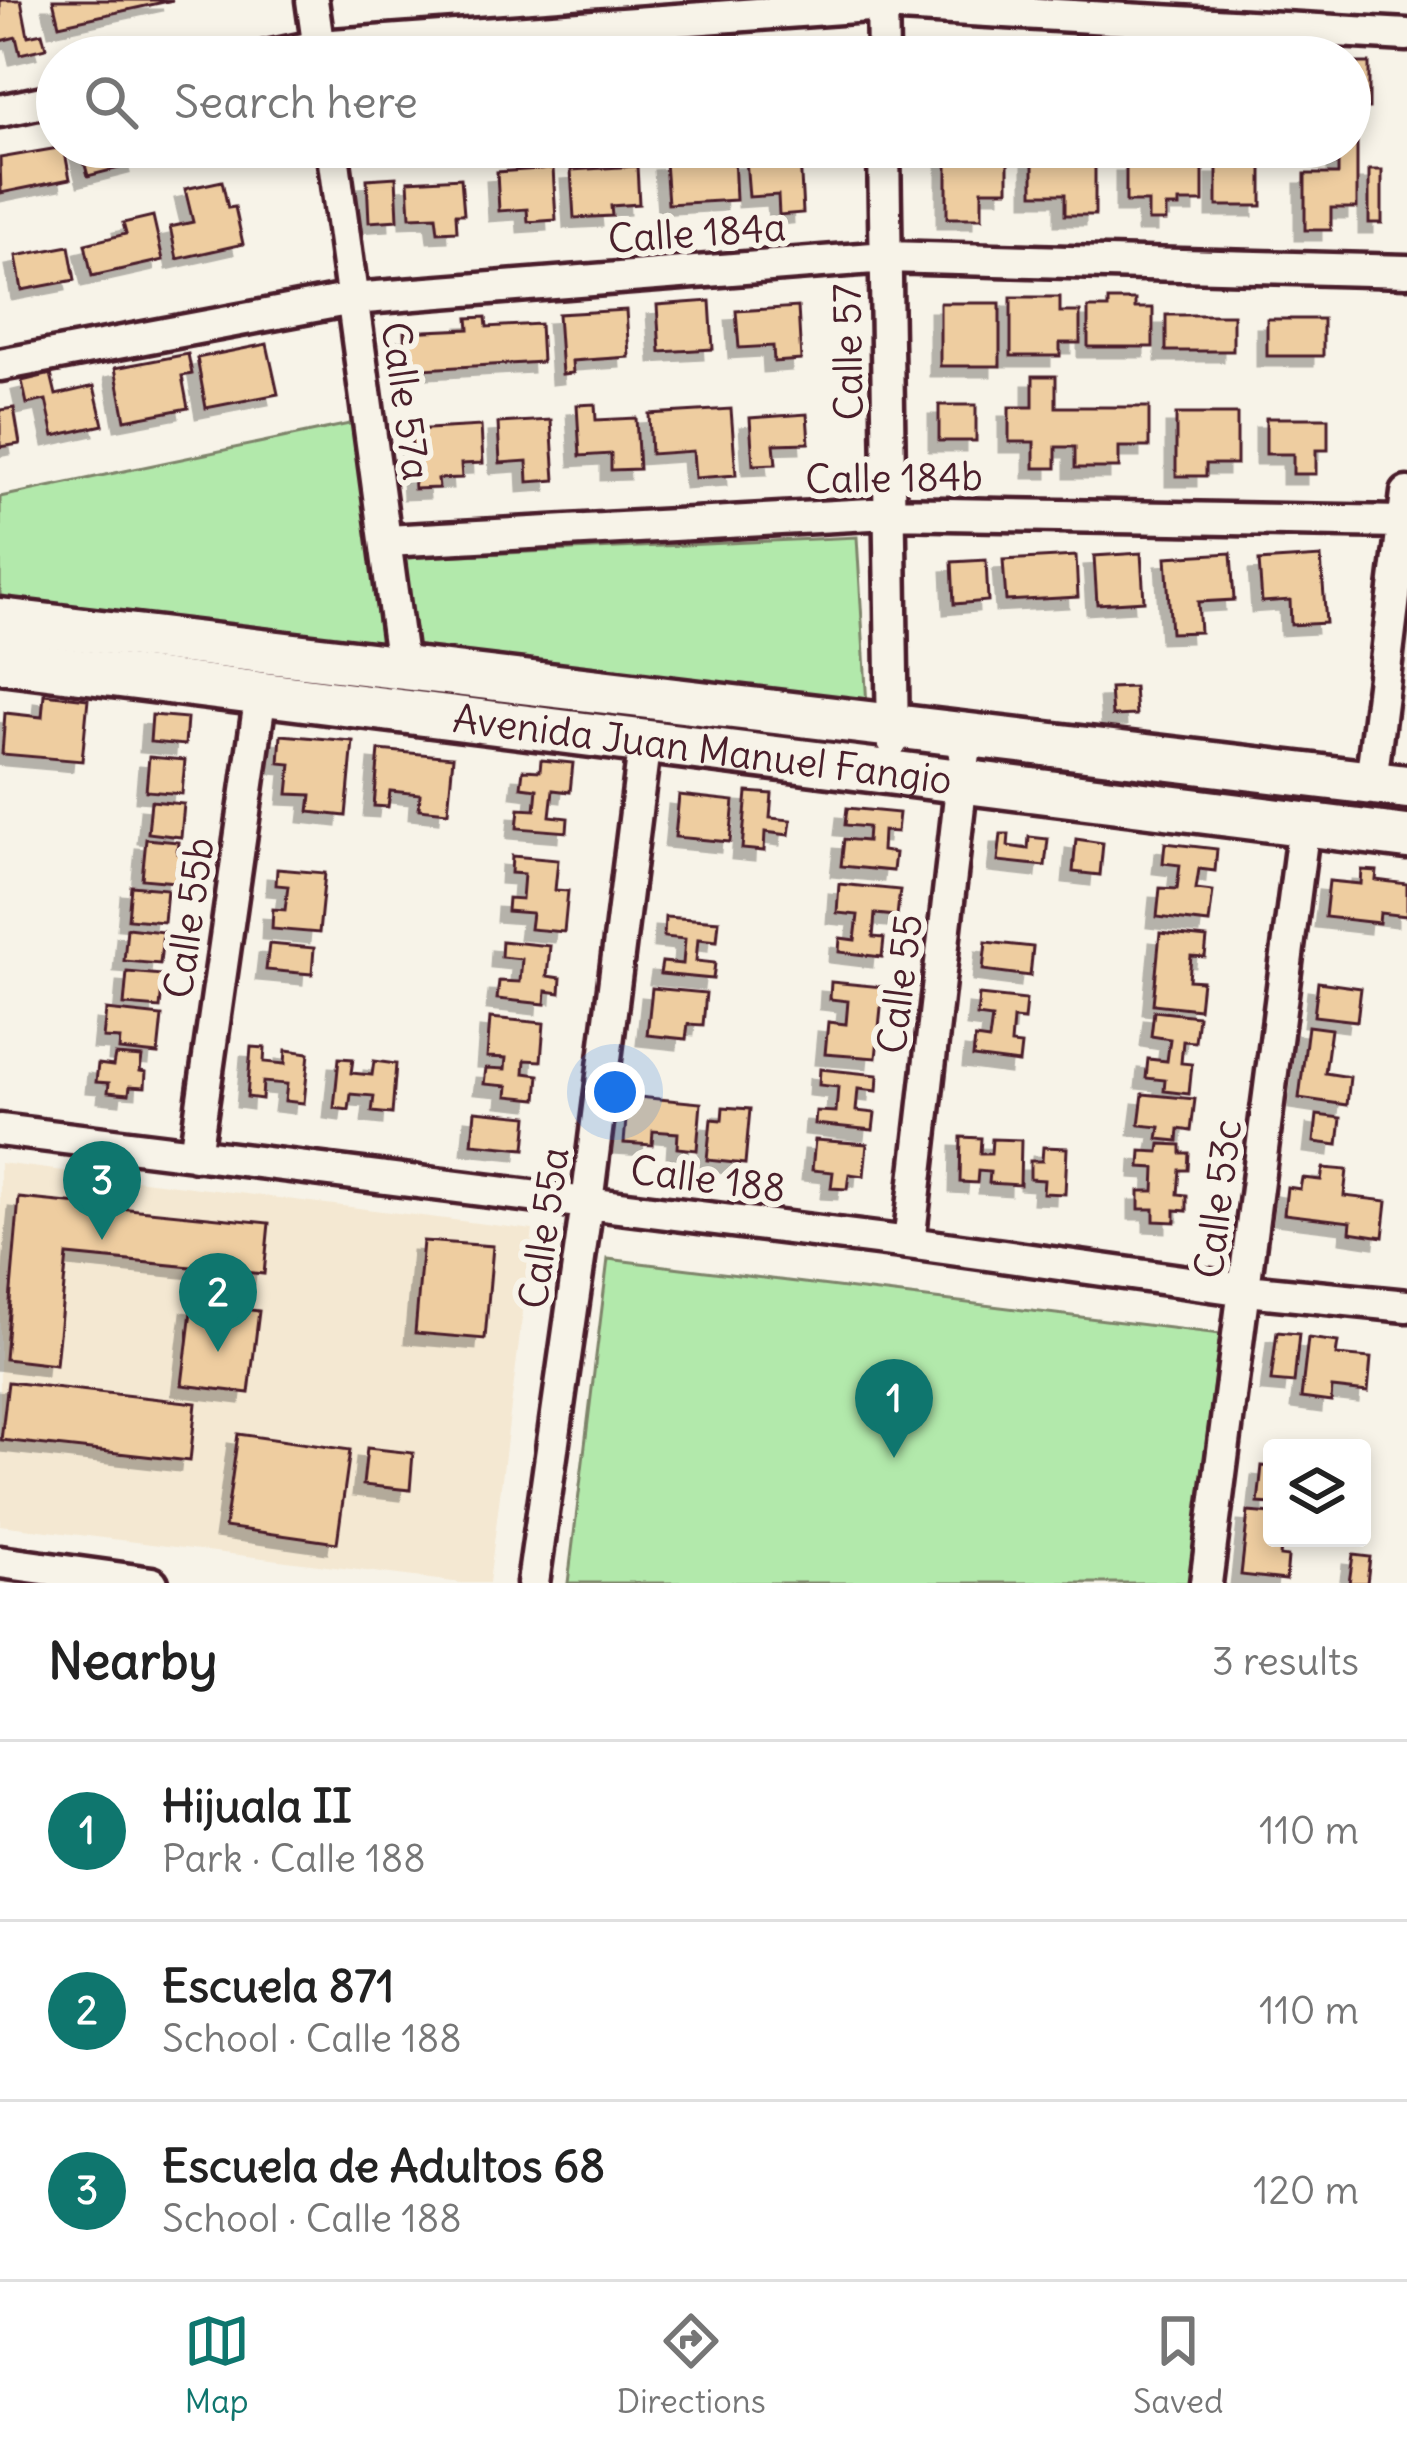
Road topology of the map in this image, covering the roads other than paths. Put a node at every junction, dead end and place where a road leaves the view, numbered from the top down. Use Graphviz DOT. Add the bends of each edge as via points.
graph roads {
  1 [pos="312,0"];
  2 [pos="882,3"];
  3 [pos="1407,34"];
  4 [pos="318,36"];
  5 [pos="504,36"];
  6 [pos="883,36"];
  7 [pos="36,103"];
  8 [pos="0,110"];
  9 [pos="335,168"];
  10 [pos="884,168"];
  11 [pos="886,257"];
  12 [pos="1407,271"];
  13 [pos="352,299"];
  14 [pos="0,365"];
  15 [pos="1405,508"];
  16 [pos="889,513"];
  17 [pos="387,541"];
  18 [pos="0,620"];
  19 [pos="0,661"];
  20 [pos="402,666"];
  21 [pos="261,693"];
  22 [pos="892,727"];
  23 [pos="967,735"];
  24 [pos="645,740"];
  25 [pos="894,772"];
  26 [pos="964,781"];
  27 [pos="1389,785"];
  28 [pos="1304,824"];
  29 [pos="1407,837"];
  30 [pos="0,1130"];
  31 [pos="195,1155"];
  32 [pos="587,1203"];
  33 [pos="909,1243"];
  34 [pos="1246,1290"];
  35 [pos="1407,1306"];
  36 [pos="0,1562"];
  37 [pos="139,1582"];
  38 [pos="533,1583"];
  39 [pos="1206,1583"];
  1 -- 4 [label="street"];
  2 -- 3 [label="street"];
  2 -- 5 [label="street"];
  2 -- 6 [label="street"];
  7 -- 8 [label="street"];
  9 -- 13 [label="street, Calle 57a"];
  10 -- 11 [label="street, Calle 57"];
  11 -- 12 [label="street, Calle 184a"];
  11 -- 13 [label="street, Calle 184a"];
  11 -- 16 [label="street, Calle 57"];
  13 -- 14 [label="street, Calle 184a"];
  13 -- 17 [label="street, Calle 57a"];
  15 -- 16 [label="street, Calle 184b"];
  15 -- 27 [label="street"];
  16 -- 17 [label="street, Calle 184b"];
  16 -- 22 [label="street, Calle 57"];
  17 -- 20 [label="street, Calle 57a"];
  18 -- 20 [label="main road, Avenida Juan Manuel Fangio"];
  19 -- 21 [label="main road, Avenida Juan Manuel Fangio"];
  20 -- 22 [label="main road, Avenida Juan Manuel Fangio"];
  21 -- 24 [label="main road, Avenida Juan Manuel Fangio"];
  21 -- 31 [label="street, Calle 55b"];
  22 -- 23 [label="main road, Avenida Juan Manuel Fangio"];
  22 -- 25 [label="street, Calle 57"];
  23 -- 26 [label="street, Calle 55"];
  23 -- 27 [label="main road, Avenida Juan Manuel Fangio"];
  24 -- 25 [label="main road, Avenida Juan Manuel Fangio"];
  24 -- 32 [label="street, Calle 55a"];
  25 -- 26 [label="main road, Avenida Juan Manuel Fangio"];
  26 -- 28 [label="main road, Avenida Juan Manuel Fangio"];
  26 -- 33 [label="street, Calle 55"];
  28 -- 29 [label="main road, Avenida Juan Manuel Fangio"];
  28 -- 34 [label="street, Calle 53c"];
  30 -- 31 [label="street, Calle 188"];
  31 -- 32 [label="street, Calle 188"];
  32 -- 33 [label="street, Calle 188"];
  32 -- 38 [label="street, Calle 55a"];
  33 -- 34 [label="street, Calle 188"];
  34 -- 35 [label="street, Calle 188"];
  34 -- 39 [label="street, Calle 53c"];
  36 -- 37 [label="street"];
}
